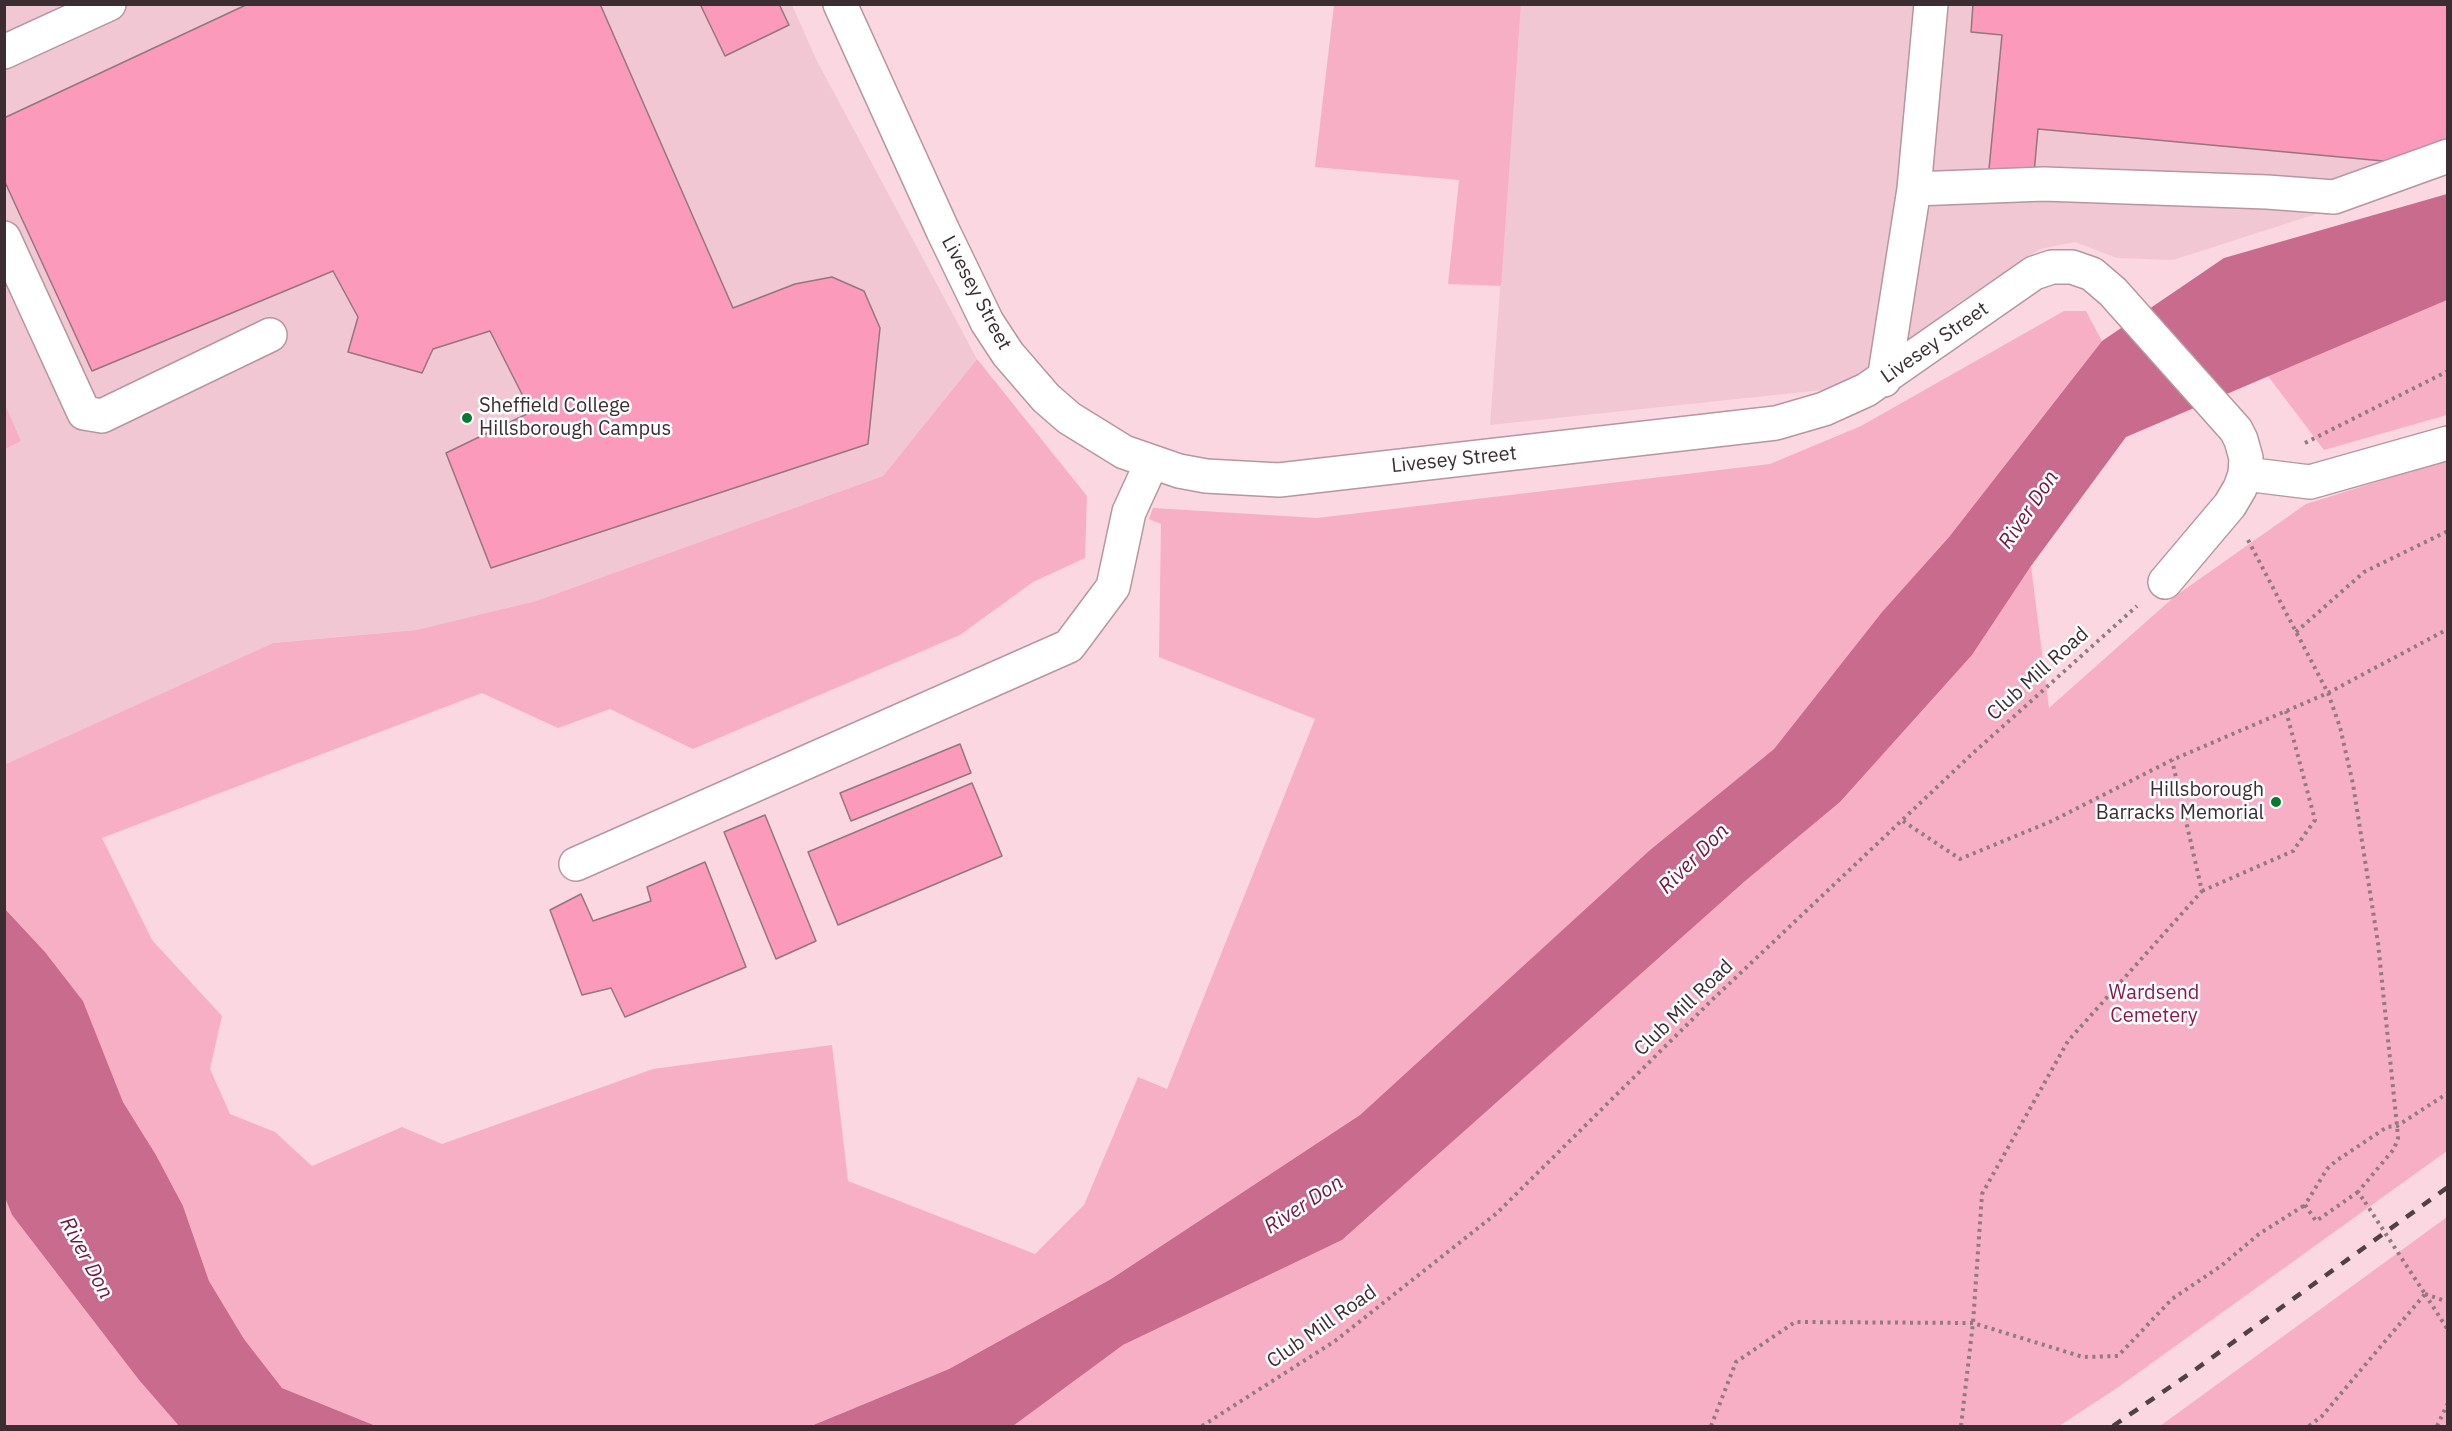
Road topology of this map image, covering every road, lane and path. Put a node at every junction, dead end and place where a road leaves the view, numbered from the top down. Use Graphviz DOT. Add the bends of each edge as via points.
graph roads {
  1 [pos="109,4"];
  2 [pos="840,4"];
  3 [pos="1930,4"];
  4 [pos="4,52"];
  5 [pos="2448,156"];
  6 [pos="1914,189"];
  7 [pos="4,238"];
  8 [pos="270,335"];
  9 [pos="2448,371"];
  10 [pos="1884,380"];
  11 [pos="2448,443"];
  12 [pos="2303,444"];
  13 [pos="1152,462"];
  14 [pos="2245,474"];
  15 [pos="2230,505"];
  16 [pos="2448,531"];
  17 [pos="2164,582"];
  18 [pos="2448,629"];
  19 [pos="2296,632"];
  20 [pos="2328,693"];
  21 [pos="2286,711"];
  22 [pos="2172,760"];
  23 [pos="1904,821"];
  24 [pos="576,864"];
  25 [pos="2202,891"];
  26 [pos="2448,1093"];
  27 [pos="2397,1126"];
  28 [pos="2358,1192"];
  29 [pos="2305,1205"];
  30 [pos="2425,1294"];
  31 [pos="2448,1302"];
  32 [pos="1973,1323"];
  33 [pos="2448,1330"];
  34 [pos="2448,1403"];
  35 [pos="1202,1426"];
  36 [pos="1711,1426"];
  37 [pos="1961,1426"];
  38 [pos="2309,1426"];
  39 [pos="2437,1426"];
  1 -- 4 [label="street"];
  2 -- 13 [label="street, Livesey Street" via="943,231 987,322 1008,354 1069,418 1124,452"];
  3 -- 6 [label="street"];
  5 -- 6 [label="street" via="2334,197 2044,184"];
  6 -- 10 [label="street"];
  7 -- 8 [label="street" via="84,413 102,416"];
  9 -- 12 [label="path"];
  10 -- 13 [label="street, Livesey Street" via="1824,409 1776,423 1279,480 1206,476"];
  10 -- 14 [label="street, Livesey Street" via="2034,273 2052,267 2072,267 2092,274 2113,292 2222,414 2241,440"];
  11 -- 14 [label="street" via="2310,482"];
  13 -- 24 [label="street" via="1129,512 1113,587 1070,646"];
  14 -- 15 [label="street"];
  15 -- 17 [label="street"];
  15 -- 19 [label="path"];
  16 -- 19 [label="path" via="2364,572"];
  17 -- 23 [label="path, Club Mill Road" via="2067,667"];
  18 -- 20 [label="path"];
  19 -- 20 [label="path"];
  20 -- 21 [label="path"];
  20 -- 27 [label="path" via="2353,784 2376,932"];
  21 -- 22 [label="path"];
  21 -- 25 [label="path" via="2315,820 2293,851"];
  22 -- 23 [label="path" via="2052,821 1960,859"];
  22 -- 25 [label="path"];
  23 -- 35 [label="path, Club Mill Road" via="1712,1000 1497,1213 1335,1341"];
  25 -- 32 [label="path" via="2068,1041 1982,1194"];
  26 -- 27 [label="path"];
  27 -- 28 [label="path" via="2394,1149"];
  27 -- 29 [label="path" via="2387,1127 2336,1161"];
  28 -- 29 [label="path" via="2316,1221"];
  28 -- 30 [label="path, bridge"];
  29 -- 32 [label="path" via="2172,1299 2118,1356 2083,1357"];
  30 -- 31 [label="path"];
  30 -- 33 [label="path"];
  30 -- 38 [label="path" via="2322,1416"];
  32 -- 36 [label="path" via="1795,1322 1736,1362"];
  32 -- 37 [label="path"];
  34 -- 39 [label="path"];
}
